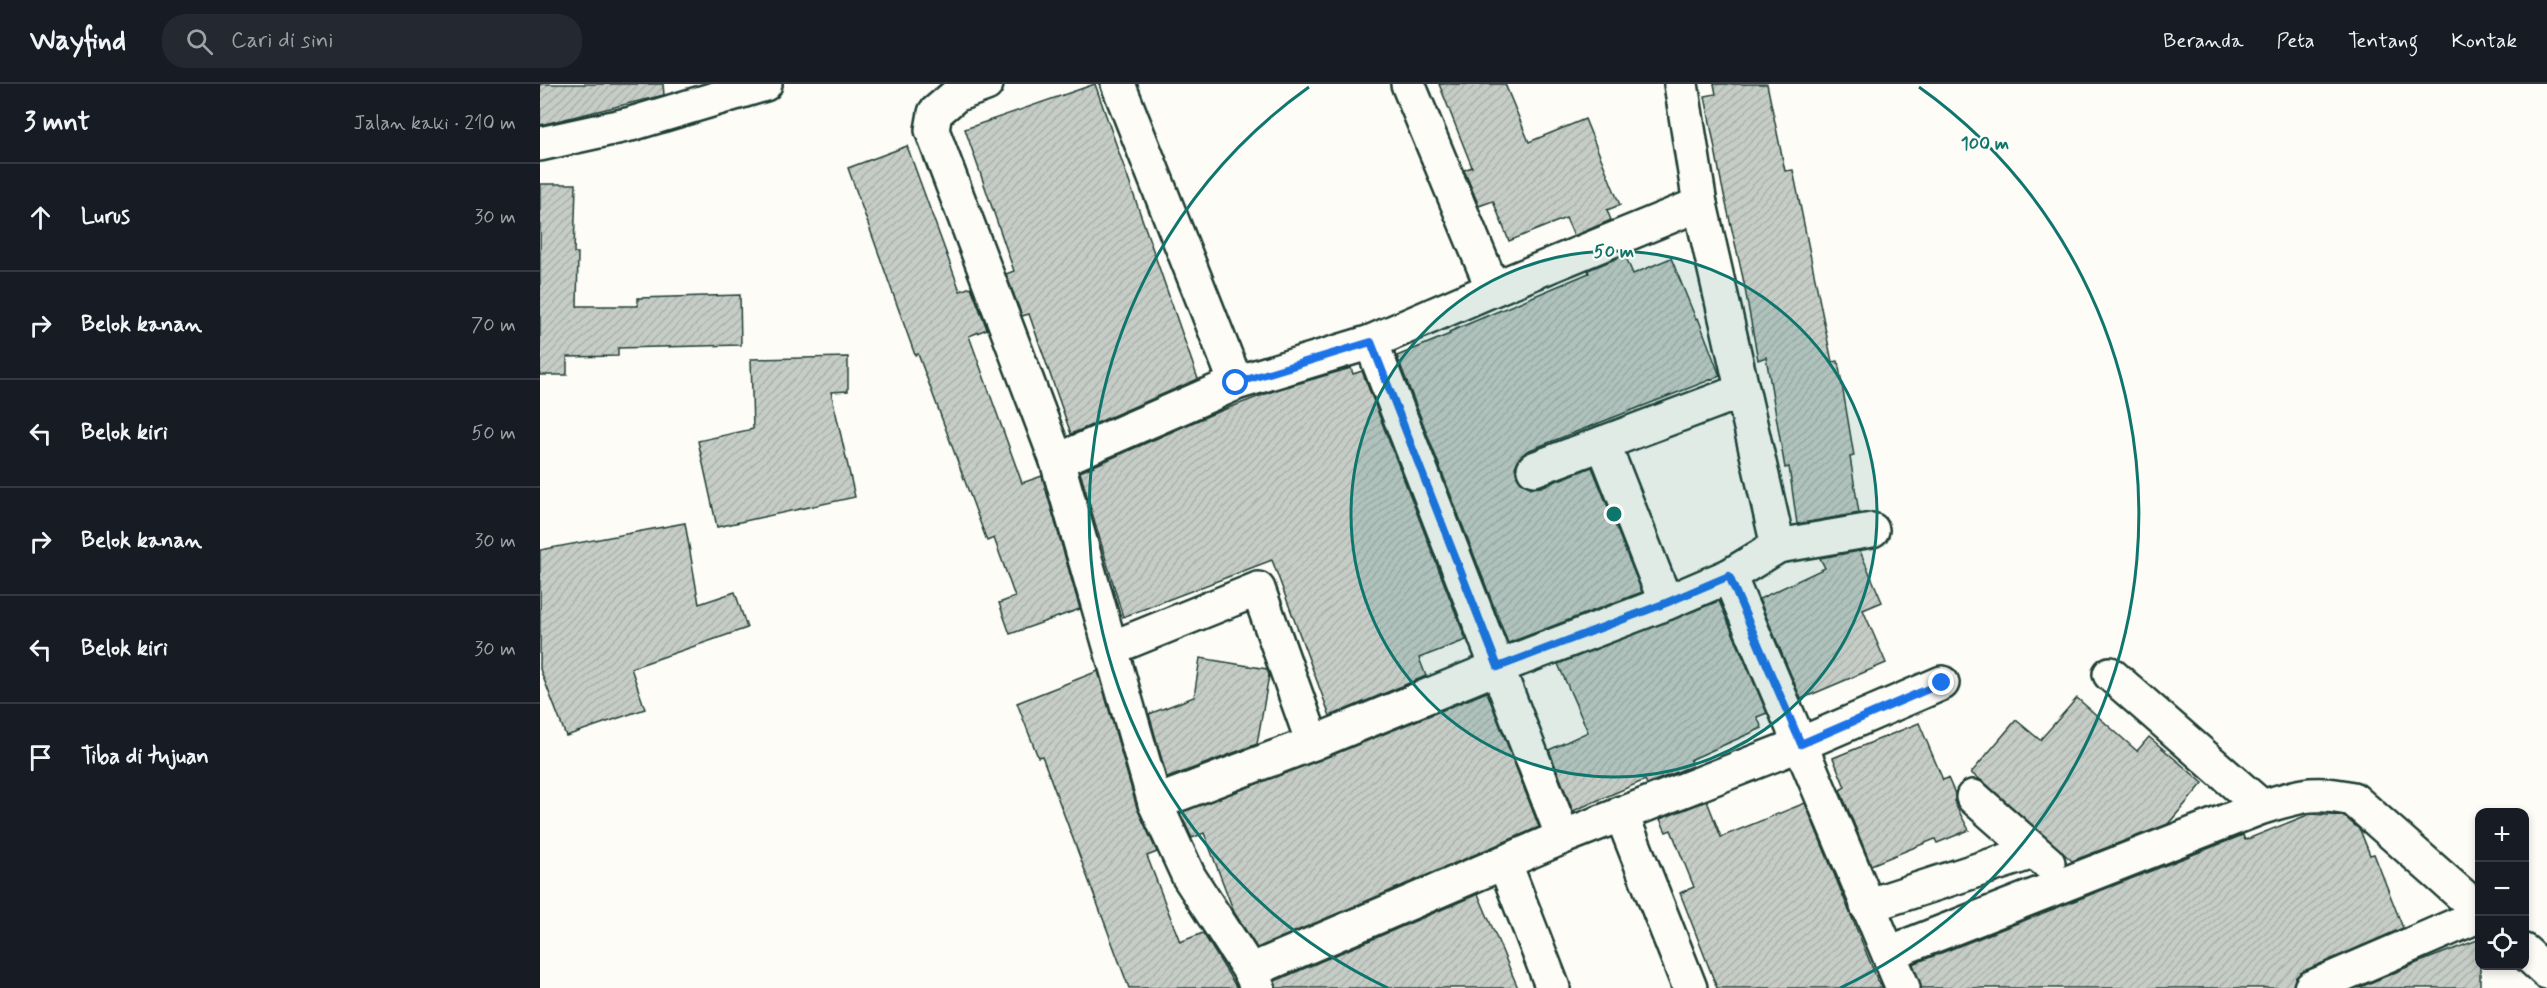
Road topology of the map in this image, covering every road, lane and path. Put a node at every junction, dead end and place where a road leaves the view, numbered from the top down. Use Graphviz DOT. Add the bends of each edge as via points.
graph roads {
  1 [pos="765,84"];
  2 [pos="986,84"];
  3 [pos="1118,84"];
  4 [pos="1408,84"];
  5 [pos="1681,84"];
  6 [pos="540,144"];
  7 [pos="1700,204"];
  8 [pos="1493,289"];
  9 [pos="1371,342"];
  10 [pos="1236,383"];
  11 [pos="1742,391"];
  12 [pos="1603,443"];
  13 [pos="1057,461"];
  14 [pos="1534,469"];
  15 [pos="1872,530"];
  16 [pos="1778,546"];
  17 [pos="1729,576"];
  18 [pos="1666,603"];
  19 [pos="1112,648"];
  20 [pos="1498,667"];
  21 [pos="2110,674"];
  22 [pos="1942,683"];
  23 [pos="1313,743"];
  24 [pos="1801,744"];
  25 [pos="1973,797"];
  26 [pos="1155,803"];
  27 [pos="2262,807"];
  28 [pos="1621,813"];
  29 [pos="1563,837"];
  30 [pos="2033,852"];
  31 [pos="1505,864"];
  32 [pos="2073,883"];
  33 [pos="1866,906"];
  34 [pos="2475,909"];
  35 [pos="2475,915"];
  36 [pos="1889,953"];
  37 [pos="2529,956"];
  38 [pos="2547,972"];
  39 [pos="1254,979"];
  40 [pos="1553,988"];
  41 [pos="1690,988"];
  42 [pos="1903,988"];
  43 [pos="2311,988"];
  1 -- 6 [label="street" via="631,124"];
  2 -- 13 [label="street" via="956,95 935,113 932,130"];
  3 -- 10 [label="street"];
  4 -- 8 [label="street"];
  5 -- 7 [label="street"];
  7 -- 8 [label="street"];
  7 -- 11 [label="street"];
  8 -- 9 [label="street"];
  9 -- 10 [label="street"];
  9 -- 20 [label="street"];
  10 -- 13 [label="street"];
  11 -- 12 [label="street"];
  11 -- 16 [label="street"];
  12 -- 14 [label="street"];
  12 -- 18 [label="street"];
  13 -- 19 [label="street"];
  15 -- 16 [label="street"];
  16 -- 17 [label="street"];
  17 -- 18 [label="street"];
  17 -- 24 [label="street"];
  18 -- 20 [label="street"];
  19 -- 23 [label="street" via="1258,589"];
  19 -- 26 [label="street"];
  20 -- 23 [label="street"];
  20 -- 29 [label="street"];
  21 -- 27 [label="street"];
  22 -- 24 [label="street"];
  23 -- 26 [label="street"];
  24 -- 28 [label="street"];
  24 -- 33 [label="street"];
  25 -- 30 [label="street"];
  26 -- 39 [label="street" via="1189,877"];
  27 -- 32 [label="street"];
  27 -- 34 [label="street" via="2326,793 2353,799"];
  28 -- 29 [label="street"];
  28 -- 41 [label="street"];
  29 -- 31 [label="street"];
  30 -- 32 [label="street"];
  30 -- 33 [label="street"];
  31 -- 39 [label="street"];
  31 -- 40 [label="street"];
  32 -- 36 [label="street"];
  33 -- 36 [label="street"];
  35 -- 43 [label="street"];
  36 -- 42 [label="street"];
  37 -- 38 [label="street"];
}
